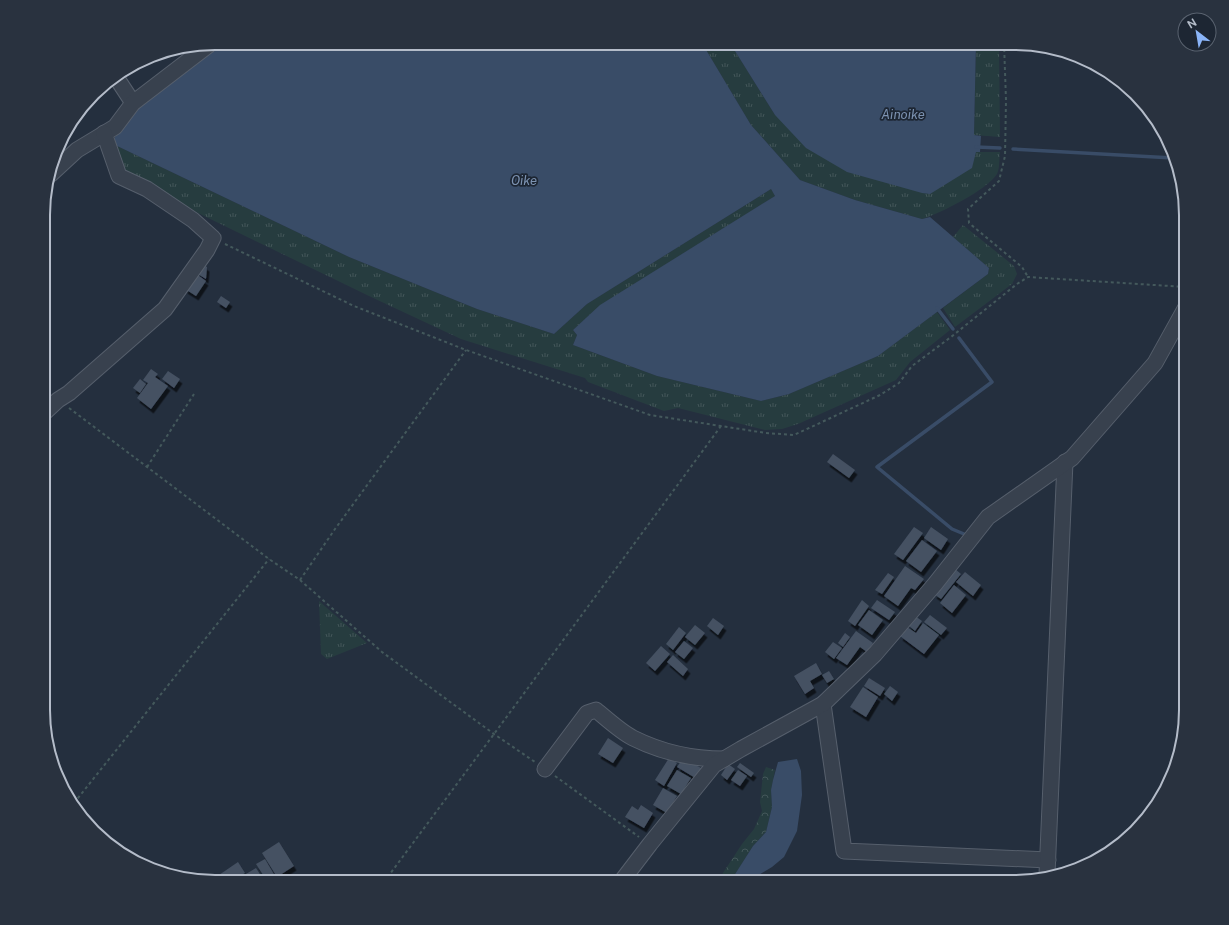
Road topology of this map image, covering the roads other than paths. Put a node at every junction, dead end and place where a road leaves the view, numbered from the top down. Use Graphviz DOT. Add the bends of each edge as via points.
graph roads {
  1 [pos="202,50"];
  2 [pos="119,81"];
  3 [pos="133,103"];
  4 [pos="104,134"];
  5 [pos="57,168"];
  6 [pos="1179,320"];
  7 [pos="50,407"];
  8 [pos="1065,462"];
  9 [pos="823,704"];
  10 [pos="724,759"];
  11 [pos="545,769"];
  12 [pos="1048,867"];
  13 [pos="626,875"];
  1 -- 3 [label="street"];
  2 -- 3 [label="street"];
  3 -- 4 [label="street" via="115,127"];
  4 -- 5 [label="street" via="77,150"];
  4 -- 7 [label="street" via="119,176 152,193 193,220 213,238 208,250 165,309"];
  6 -- 8 [label="street" via="1155,363 1072,458"];
  8 -- 9 [label="street" via="988,517 875,654"];
  8 -- 12 [label="street"];
  9 -- 10 [label="street"];
  9 -- 12 [label="street" via="844,851"];
  10 -- 11 [label="street" via="705,759 666,752 631,738 596,710 587,713"];
  10 -- 13 [label="street" via="714,765"];
}
